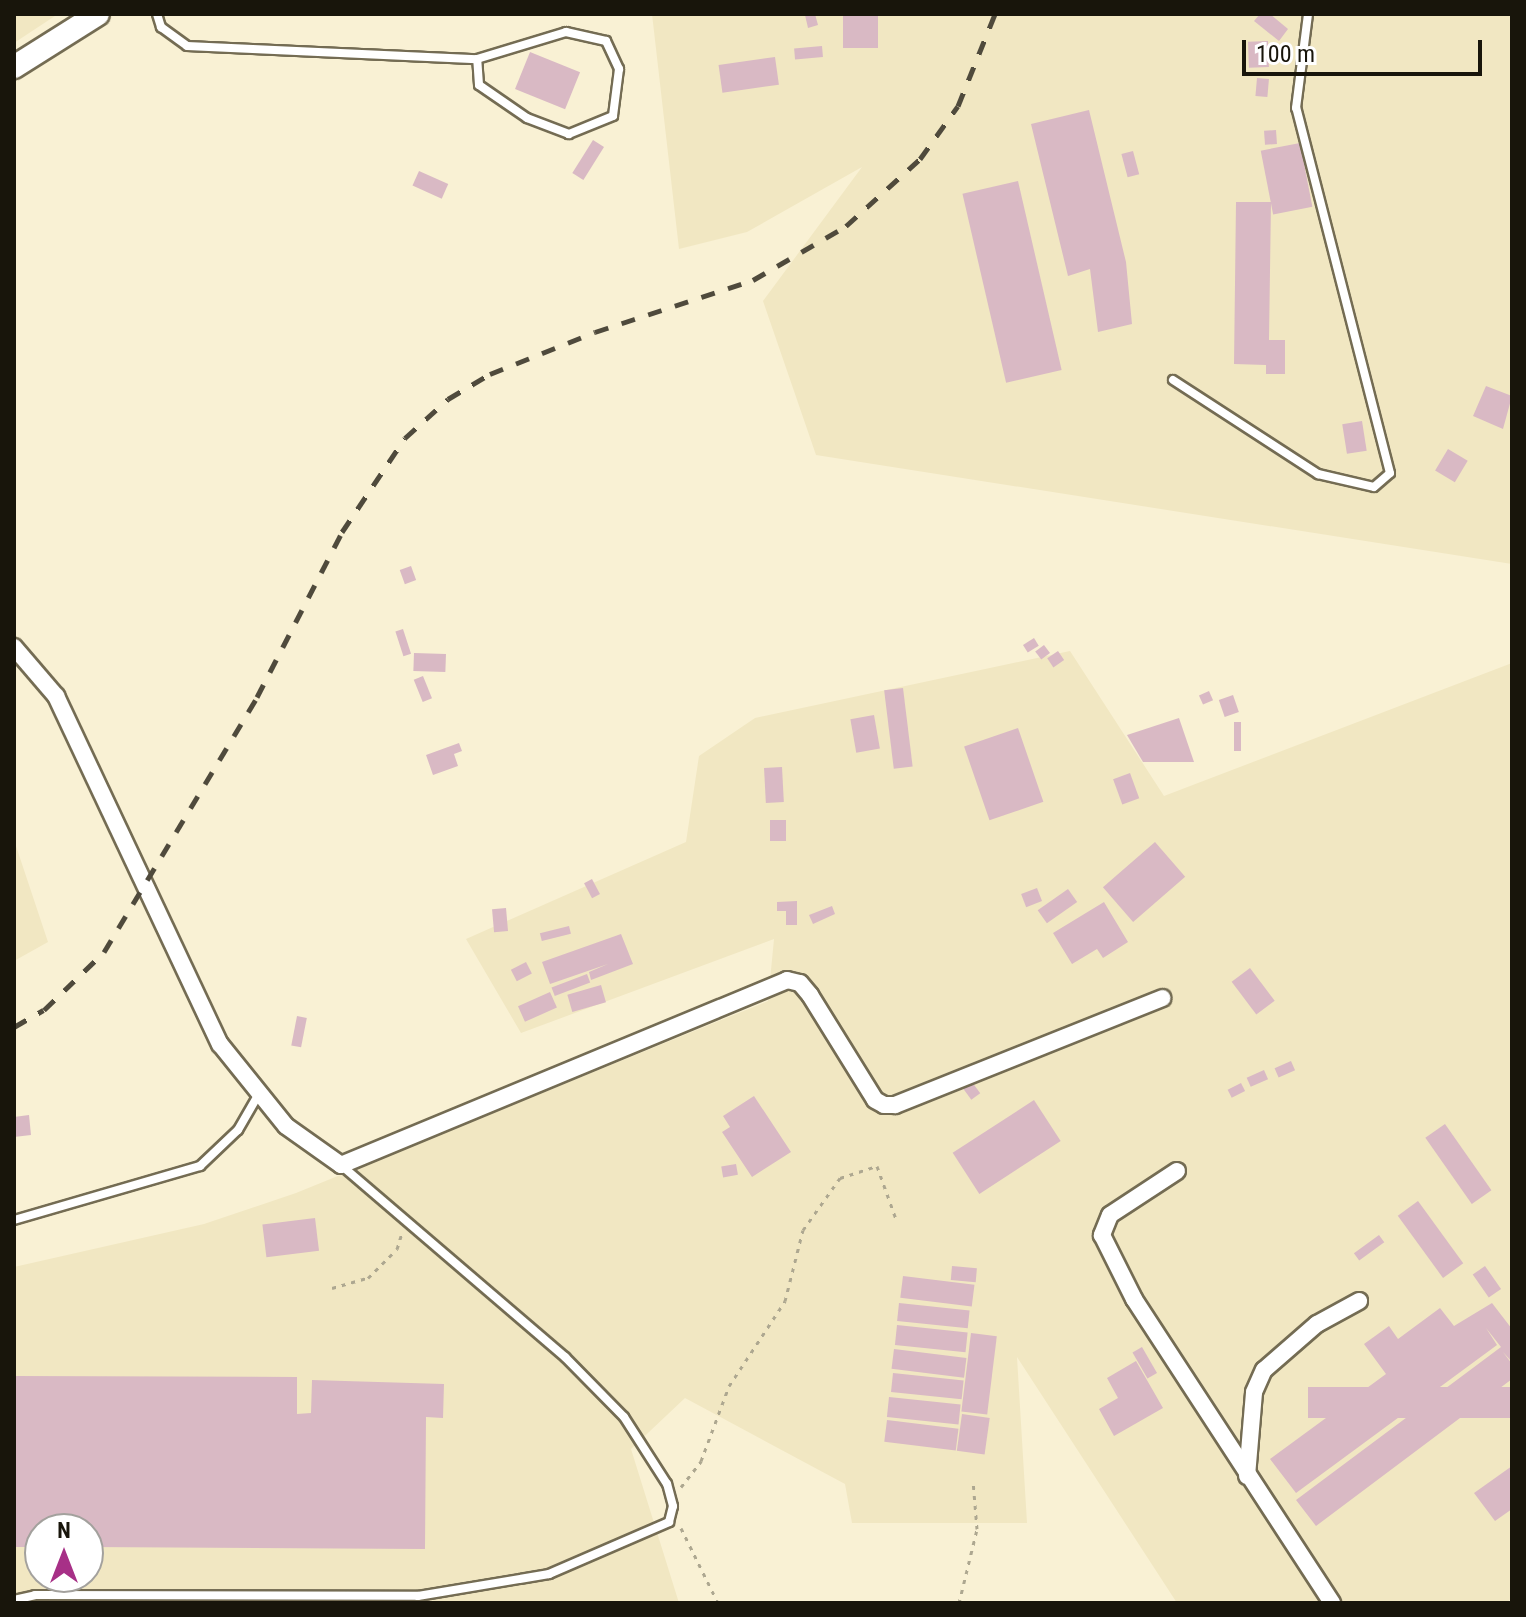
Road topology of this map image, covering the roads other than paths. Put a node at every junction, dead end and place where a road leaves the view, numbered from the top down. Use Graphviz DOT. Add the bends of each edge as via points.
graph roads {
  1 [pos="98,14"];
  2 [pos="157,14"];
  3 [pos="1308,14"];
  4 [pos="477,59"];
  5 [pos="14,67"];
  6 [pos="1173,380"];
  7 [pos="14,647"];
  8 [pos="1162,998"];
  9 [pos="258,1096"];
  10 [pos="341,1165"];
  11 [pos="1177,1171"];
  12 [pos="14,1220"];
  13 [pos="1359,1301"];
  14 [pos="1247,1476"];
  15 [pos="14,1600"];
  16 [pos="1332,1603"];
  1 -- 5 [label="street"];
  2 -- 4 [label="lane" via="161,27 187,46"];
  3 -- 6 [label="lane" via="1296,108 1390,473 1374,487 1318,474"];
  4 -- 4 [label="lane" via="479,85 527,118 569,134 613,116 619,69 606,41 566,32"];
  7 -- 9 [label="street" via="56,696 148,885 177,962 220,1044"];
  8 -- 10 [label="street" via="884,1105 875,1100 810,995 800,983 787,980"];
  9 -- 10 [label="street" via="286,1126"];
  9 -- 12 [label="lane" via="238,1130 200,1166"];
  10 -- 15 [label="lane" via="565,1357 624,1417 667,1484 673,1506 669,1522 549,1574 418,1596 35,1595"];
  11 -- 14 [label="street" via="1110,1215 1102,1235 1134,1299"];
  13 -- 14 [label="street" via="1317,1324 1264,1370 1254,1392"];
  14 -- 16 [label="street"];
}
